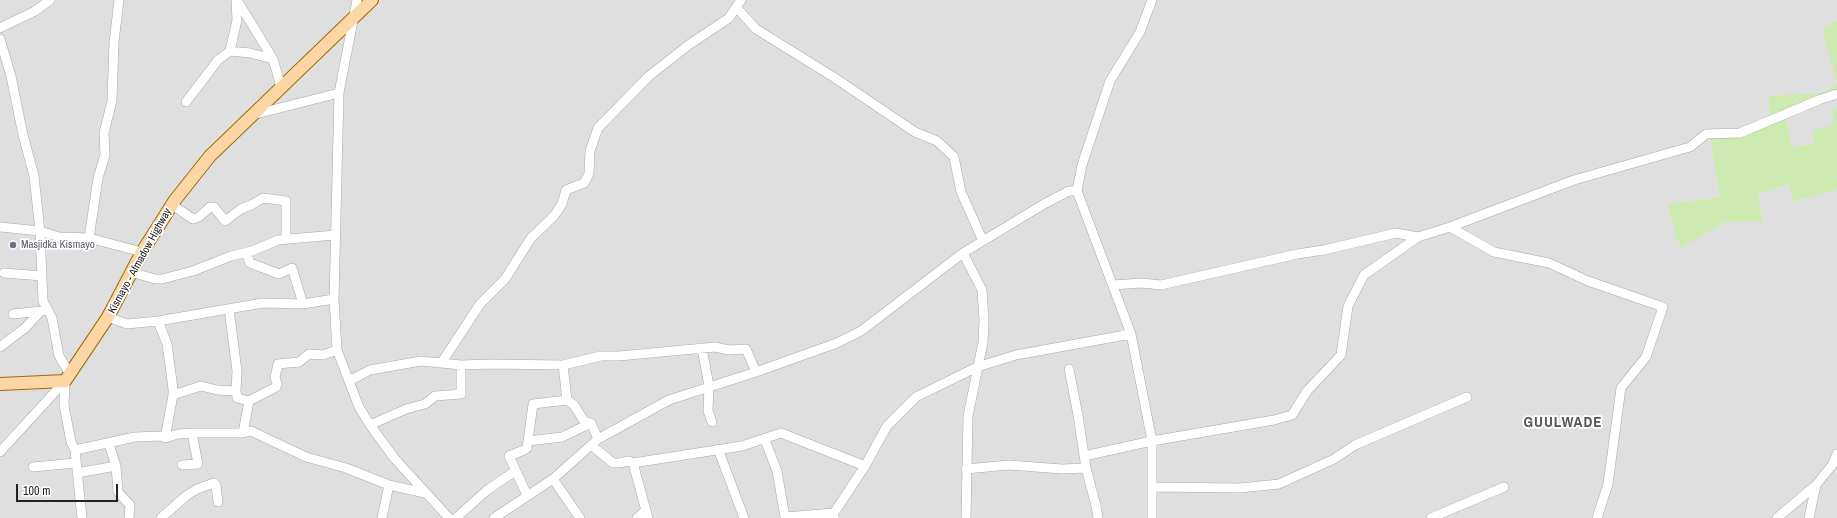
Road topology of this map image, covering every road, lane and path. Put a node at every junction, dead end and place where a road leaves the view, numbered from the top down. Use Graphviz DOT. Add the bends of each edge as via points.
graph roads {
  1 [pos="50,0"];
  2 [pos="120,0"];
  3 [pos="237,0"];
  4 [pos="357,0"];
  5 [pos="372,0"];
  6 [pos="1152,0"];
  7 [pos="739,4"];
  8 [pos="356,14"];
  9 [pos="0,28"];
  10 [pos="0,39"];
  11 [pos="230,51"];
  12 [pos="273,59"];
  13 [pos="281,87"];
  14 [pos="339,94"];
  15 [pos="1837,94"];
  16 [pos="186,102"];
  17 [pos="252,115"];
  18 [pos="1077,191"];
  19 [pos="171,204"];
  20 [pos="0,227"];
  21 [pos="1450,227"];
  22 [pos="40,231"];
  23 [pos="335,235"];
  24 [pos="1418,237"];
  25 [pos="89,238"];
  26 [pos="286,239"];
  27 [pos="983,242"];
  28 [pos="142,252"];
  29 [pos="246,253"];
  30 [pos="963,253"];
  31 [pos="131,272"];
  32 [pos="4,273"];
  33 [pos="42,276"];
  34 [pos="1113,285"];
  35 [pos="334,299"];
  36 [pos="303,304"];
  37 [pos="229,308"];
  38 [pos="43,311"];
  39 [pos="13,314"];
  40 [pos="108,317"];
  41 [pos="158,321"];
  42 [pos="1132,334"];
  43 [pos="0,347"];
  44 [pos="702,348"];
  45 [pos="337,350"];
  46 [pos="442,362"];
  47 [pos="461,365"];
  48 [pos="563,365"];
  49 [pos="977,367"];
  50 [pos="1069,369"];
  51 [pos="756,372"];
  52 [pos="67,378"];
  53 [pos="349,381"];
  54 [pos="0,384"];
  55 [pos="709,386"];
  56 [pos="236,391"];
  57 [pos="173,395"];
  58 [pos="1467,398"];
  59 [pos="249,400"];
  60 [pos="567,400"];
  61 [pos="712,422"];
  62 [pos="591,423"];
  63 [pos="370,425"];
  64 [pos="192,433"];
  65 [pos="243,433"];
  66 [pos="165,438"];
  67 [pos="598,439"];
  68 [pos="765,440"];
  69 [pos="528,441"];
  70 [pos="1152,441"];
  71 [pos="109,444"];
  72 [pos="591,445"];
  73 [pos="718,449"];
  74 [pos="75,450"];
  75 [pos="0,452"];
  76 [pos="1837,454"];
  77 [pos="1084,456"];
  78 [pos="75,463"];
  79 [pos="633,463"];
  80 [pos="182,465"];
  81 [pos="116,466"];
  82 [pos="865,466"];
  83 [pos="33,467"];
  84 [pos="1086,468"];
  85 [pos="966,469"];
  86 [pos="515,471"];
  87 [pos="77,473"];
  88 [pos="553,479"];
  89 [pos="389,485"];
  90 [pos="1816,485"];
  91 [pos="1152,487"];
  92 [pos="1504,487"];
  93 [pos="425,493"];
  94 [pos="527,495"];
  95 [pos="218,502"];
  96 [pos="647,514"];
  97 [pos="834,516"];
  98 [pos="82,518"];
  99 [pos="129,518"];
  100 [pos="161,518"];
  101 [pos="382,518"];
  102 [pos="449,518"];
  103 [pos="456,518"];
  104 [pos="494,518"];
  105 [pos="580,518"];
  106 [pos="637,518"];
  107 [pos="744,518"];
  108 [pos="966,518"];
  109 [pos="1098,518"];
  110 [pos="1152,518"];
  111 [pos="1432,518"];
  112 [pos="1597,518"];
  113 [pos="1777,518"];
  114 [pos="1808,518"];
  1 -- 9 [label="street" via="35,11"];
  2 -- 25 [label="street" via="114,42 112,101 104,133 105,155 98,178"];
  3 -- 11 [label="street" via="237,20"];
  3 -- 12 [label="street"];
  4 -- 8 [label="street"];
  5 -- 8 [label="main road, Kismayo - Afmadow Highway"];
  6 -- 18 [label="street" via="1140,32 1110,81 1082,165"];
  7 -- 27 [label="street" via="756,29 915,132 937,141 954,157 960,192"];
  7 -- 46 [label="street" via="729,18 649,76 598,128 590,151 589,174 584,183 566,190 562,204 554,216 531,238 505,279 480,304"];
  8 -- 13 [label="main road, Kismayo - Afmadow Highway"];
  8 -- 14 [label="street"];
  10 -- 22 [label="street" via="34,176"];
  11 -- 12 [label="street"];
  11 -- 16 [label="street" via="218,60"];
  12 -- 13 [label="street"];
  13 -- 17 [label="main road, Kismayo - Afmadow Highway"];
  14 -- 17 [label="street"];
  14 -- 23 [label="street"];
  15 -- 21 [label="street" via="1740,133 1706,134 1690,147 1574,180"];
  17 -- 19 [label="main road, Kismayo - Afmadow Highway" via="210,156"];
  18 -- 27 [label="street" via="1069,191 1044,204"];
  18 -- 34 [label="street"];
  19 -- 26 [label="street" via="194,219 210,207 214,207 225,221 263,198 286,201"];
  19 -- 28 [label="main road, Kismayo - Afmadow Highway"];
  20 -- 22 [label="street"];
  21 -- 24 [label="street"];
  21 -- 112 [label="street" via="1494,252 1549,263 1588,281 1663,307 1646,357 1621,388 1608,484"];
  22 -- 25 [label="street" via="59,237"];
  22 -- 33 [label="street"];
  23 -- 26 [label="street"];
  23 -- 35 [label="street"];
  24 -- 34 [label="street" via="1396,233 1161,285"];
  24 -- 70 [label="street" via="1364,275 1348,306 1341,355 1307,391 1292,415"];
  25 -- 28 [label="street"];
  26 -- 29 [label="street" via="268,243"];
  27 -- 30 [label="street"];
  28 -- 31 [label="main road, Kismayo - Afmadow Highway"];
  29 -- 31 [label="street" via="162,279"];
  29 -- 36 [label="street" via="250,263 279,274 292,268"];
  30 -- 49 [label="street" via="982,290 983,342"];
  30 -- 51 [label="street" via="861,331 837,343"];
  31 -- 40 [label="main road, Kismayo - Afmadow Highway"];
  32 -- 33 [label="street"];
  33 -- 38 [label="street"];
  34 -- 42 [label="street"];
  35 -- 36 [label="street"];
  35 -- 45 [label="street"];
  36 -- 37 [label="street" via="268,303"];
  37 -- 41 [label="street"];
  37 -- 56 [label="street" via="238,371"];
  38 -- 39 [label="street"];
  38 -- 43 [label="street"];
  38 -- 52 [label="street" via="52,318 59,356"];
  40 -- 41 [label="street" via="127,324"];
  40 -- 52 [label="main road, Kismayo - Afmadow Highway"];
  41 -- 57 [label="street" via="166,344"];
  42 -- 49 [label="street" via="1016,355"];
  42 -- 70 [label="street"];
  44 -- 48 [label="street" via="601,356"];
  44 -- 51 [label="street" via="746,349"];
  44 -- 55 [label="street"];
  45 -- 53 [label="street"];
  45 -- 59 [label="street" via="323,355 309,354 299,362 278,364 276,387"];
  46 -- 47 [label="street"];
  46 -- 53 [label="street" via="421,361 389,366 370,370"];
  47 -- 48 [label="street"];
  47 -- 63 [label="street" via="461,394 435,396 425,404 406,409"];
  48 -- 60 [label="street"];
  49 -- 82 [label="street" via="916,397 887,426"];
  49 -- 85 [label="street" via="968,416"];
  50 -- 77 [label="street"];
  51 -- 55 [label="street"];
  52 -- 54 [label="main road"];
  52 -- 74 [label="street" via="64,405"];
  52 -- 75 [label="street"];
  53 -- 63 [label="street" via="359,407"];
  55 -- 61 [label="street" via="708,411"];
  55 -- 67 [label="street" via="669,400"];
  56 -- 57 [label="street" via="201,386"];
  56 -- 59 [label="street" via="237,398"];
  57 -- 66 [label="street"];
  58 -- 91 [label="street" via="1355,445 1334,459 1279,484 1240,488"];
  59 -- 65 [label="street"];
  60 -- 62 [label="street" via="584,421"];
  60 -- 69 [label="street" via="533,404"];
  62 -- 67 [label="street"];
  62 -- 69 [label="street" via="562,437"];
  63 -- 93 [label="street"];
  64 -- 65 [label="street"];
  64 -- 66 [label="street"];
  64 -- 80 [label="street" via="198,464"];
  65 -- 89 [label="street" via="255,432 301,455 346,468"];
  66 -- 71 [label="street" via="135,437"];
  67 -- 72 [label="street"];
  68 -- 73 [label="street"];
  68 -- 82 [label="street" via="781,433"];
  68 -- 97 [label="street" via="777,471 785,517"];
  69 -- 86 [label="street" via="527,448 509,456"];
  70 -- 77 [label="street"];
  70 -- 91 [label="street"];
  71 -- 74 [label="street"];
  71 -- 81 [label="street"];
  72 -- 79 [label="street" via="613,463"];
  72 -- 88 [label="street"];
  73 -- 79 [label="street"];
  73 -- 107 [label="street"];
  74 -- 78 [label="street"];
  76 -- 90 [label="street" via="1833,464"];
  77 -- 84 [label="street"];
  78 -- 83 [label="street"];
  78 -- 87 [label="street"];
  79 -- 96 [label="street"];
  81 -- 87 [label="street"];
  81 -- 99 [label="street" via="118,492 130,505"];
  82 -- 97 [label="street"];
  84 -- 85 [label="street" via="1009,466"];
  84 -- 109 [label="street"];
  85 -- 108 [label="street"];
  86 -- 94 [label="street"];
  86 -- 103 [label="street" via="486,491"];
  87 -- 98 [label="street"];
  88 -- 94 [label="street"];
  88 -- 105 [label="street"];
  89 -- 93 [label="street"];
  89 -- 101 [label="street"];
  90 -- 113 [label="street"];
  90 -- 114 [label="street"];
  91 -- 110 [label="street"];
  92 -- 111 [label="street"];
  93 -- 102 [label="street"];
  94 -- 104 [label="street"];
  95 -- 100 [label="street" via="214,483 186,496"];
  96 -- 106 [label="street"];
}
